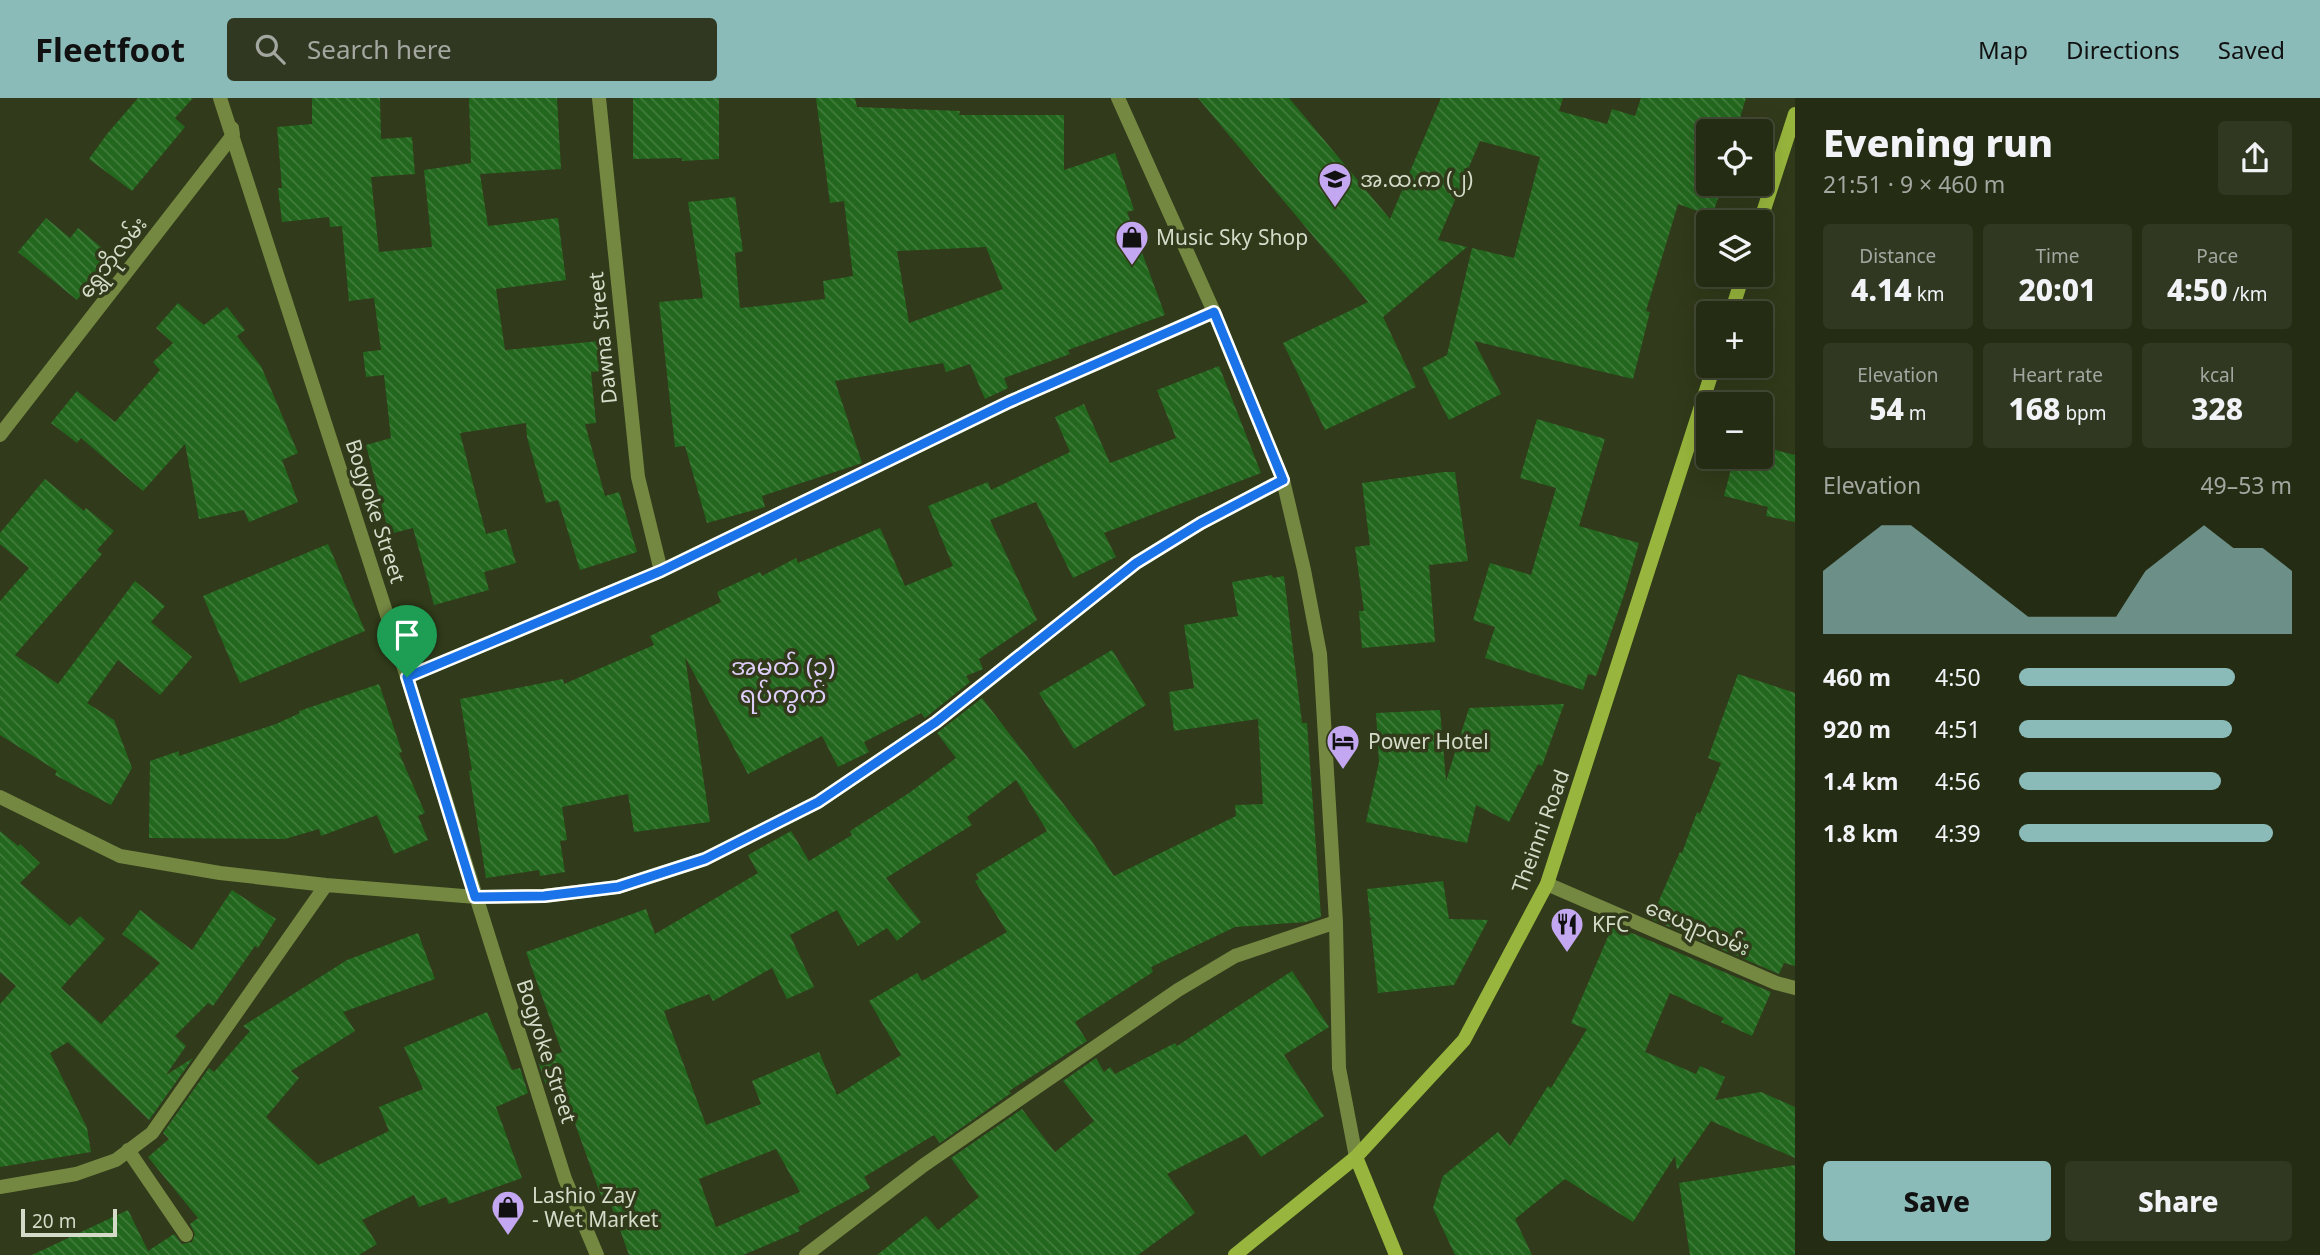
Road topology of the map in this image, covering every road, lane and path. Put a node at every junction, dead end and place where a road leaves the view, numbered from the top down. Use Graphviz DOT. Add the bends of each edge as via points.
graph roads {
  1 [pos="220,98"];
  2 [pos="230,98"];
  3 [pos="599,98"];
  4 [pos="1118,98"];
  5 [pos="1794,122"];
  6 [pos="233,135"];
  7 [pos="1764,210"];
  8 [pos="1214,312"];
  9 [pos="1710,378"];
  10 [pos="0,435"];
  11 [pos="1283,480"];
  12 [pos="661,571"];
  13 [pos="407,677"];
  14 [pos="0,797"];
  15 [pos="1547,884"];
  16 [pos="326,885"];
  17 [pos="475,897"];
  18 [pos="1336,922"];
  19 [pos="1795,988"];
  20 [pos="128,1150"];
  21 [pos="1356,1157"];
  22 [pos="0,1187"];
  23 [pos="186,1235"];
  24 [pos="597,1255"];
  25 [pos="806,1255"];
  26 [pos="1234,1255"];
  27 [pos="1396,1255"];
  1 -- 6 [label="street, Bogyoke Street"];
  2 -- 6 [label="street"];
  3 -- 12 [label="street, Dawna Street" via="638,477"];
  4 -- 8 [label="street"];
  5 -- 7 [label="main road"];
  6 -- 10 [label="street, ရွှေဘိုလမ်း"];
  6 -- 13 [label="street, Bogyoke Street"];
  8 -- 11 [label="street"];
  8 -- 12 [label="street" via="1009,402"];
  9 -- 15 [label="main road, Theinni Road"];
  11 -- 17 [label="street" via="1136,563 936,722 818,802 705,859 618,887 544,896"];
  11 -- 18 [label="street" via="1320,654"];
  12 -- 13 [label="street"];
  13 -- 17 [label="street, Bogyoke Street"];
  14 -- 16 [label="street" via="120,856"];
  15 -- 19 [label="street, ဇေယျာလမ်း"];
  15 -- 21 [label="main road, Theinni Road" via="1464,1040"];
  16 -- 17 [label="street"];
  16 -- 20 [label="street" via="152,1133"];
  17 -- 24 [label="street, Bogyoke Street" via="565,1178"];
  18 -- 21 [label="street" via="1339,1068"];
  18 -- 25 [label="street" via="1235,956 1178,990 925,1165"];
  20 -- 22 [label="street" via="116,1160 76,1174"];
  20 -- 23 [label="street"];
  21 -- 26 [label="main road, Theinni Road"];
  21 -- 27 [label="main road"];
}
